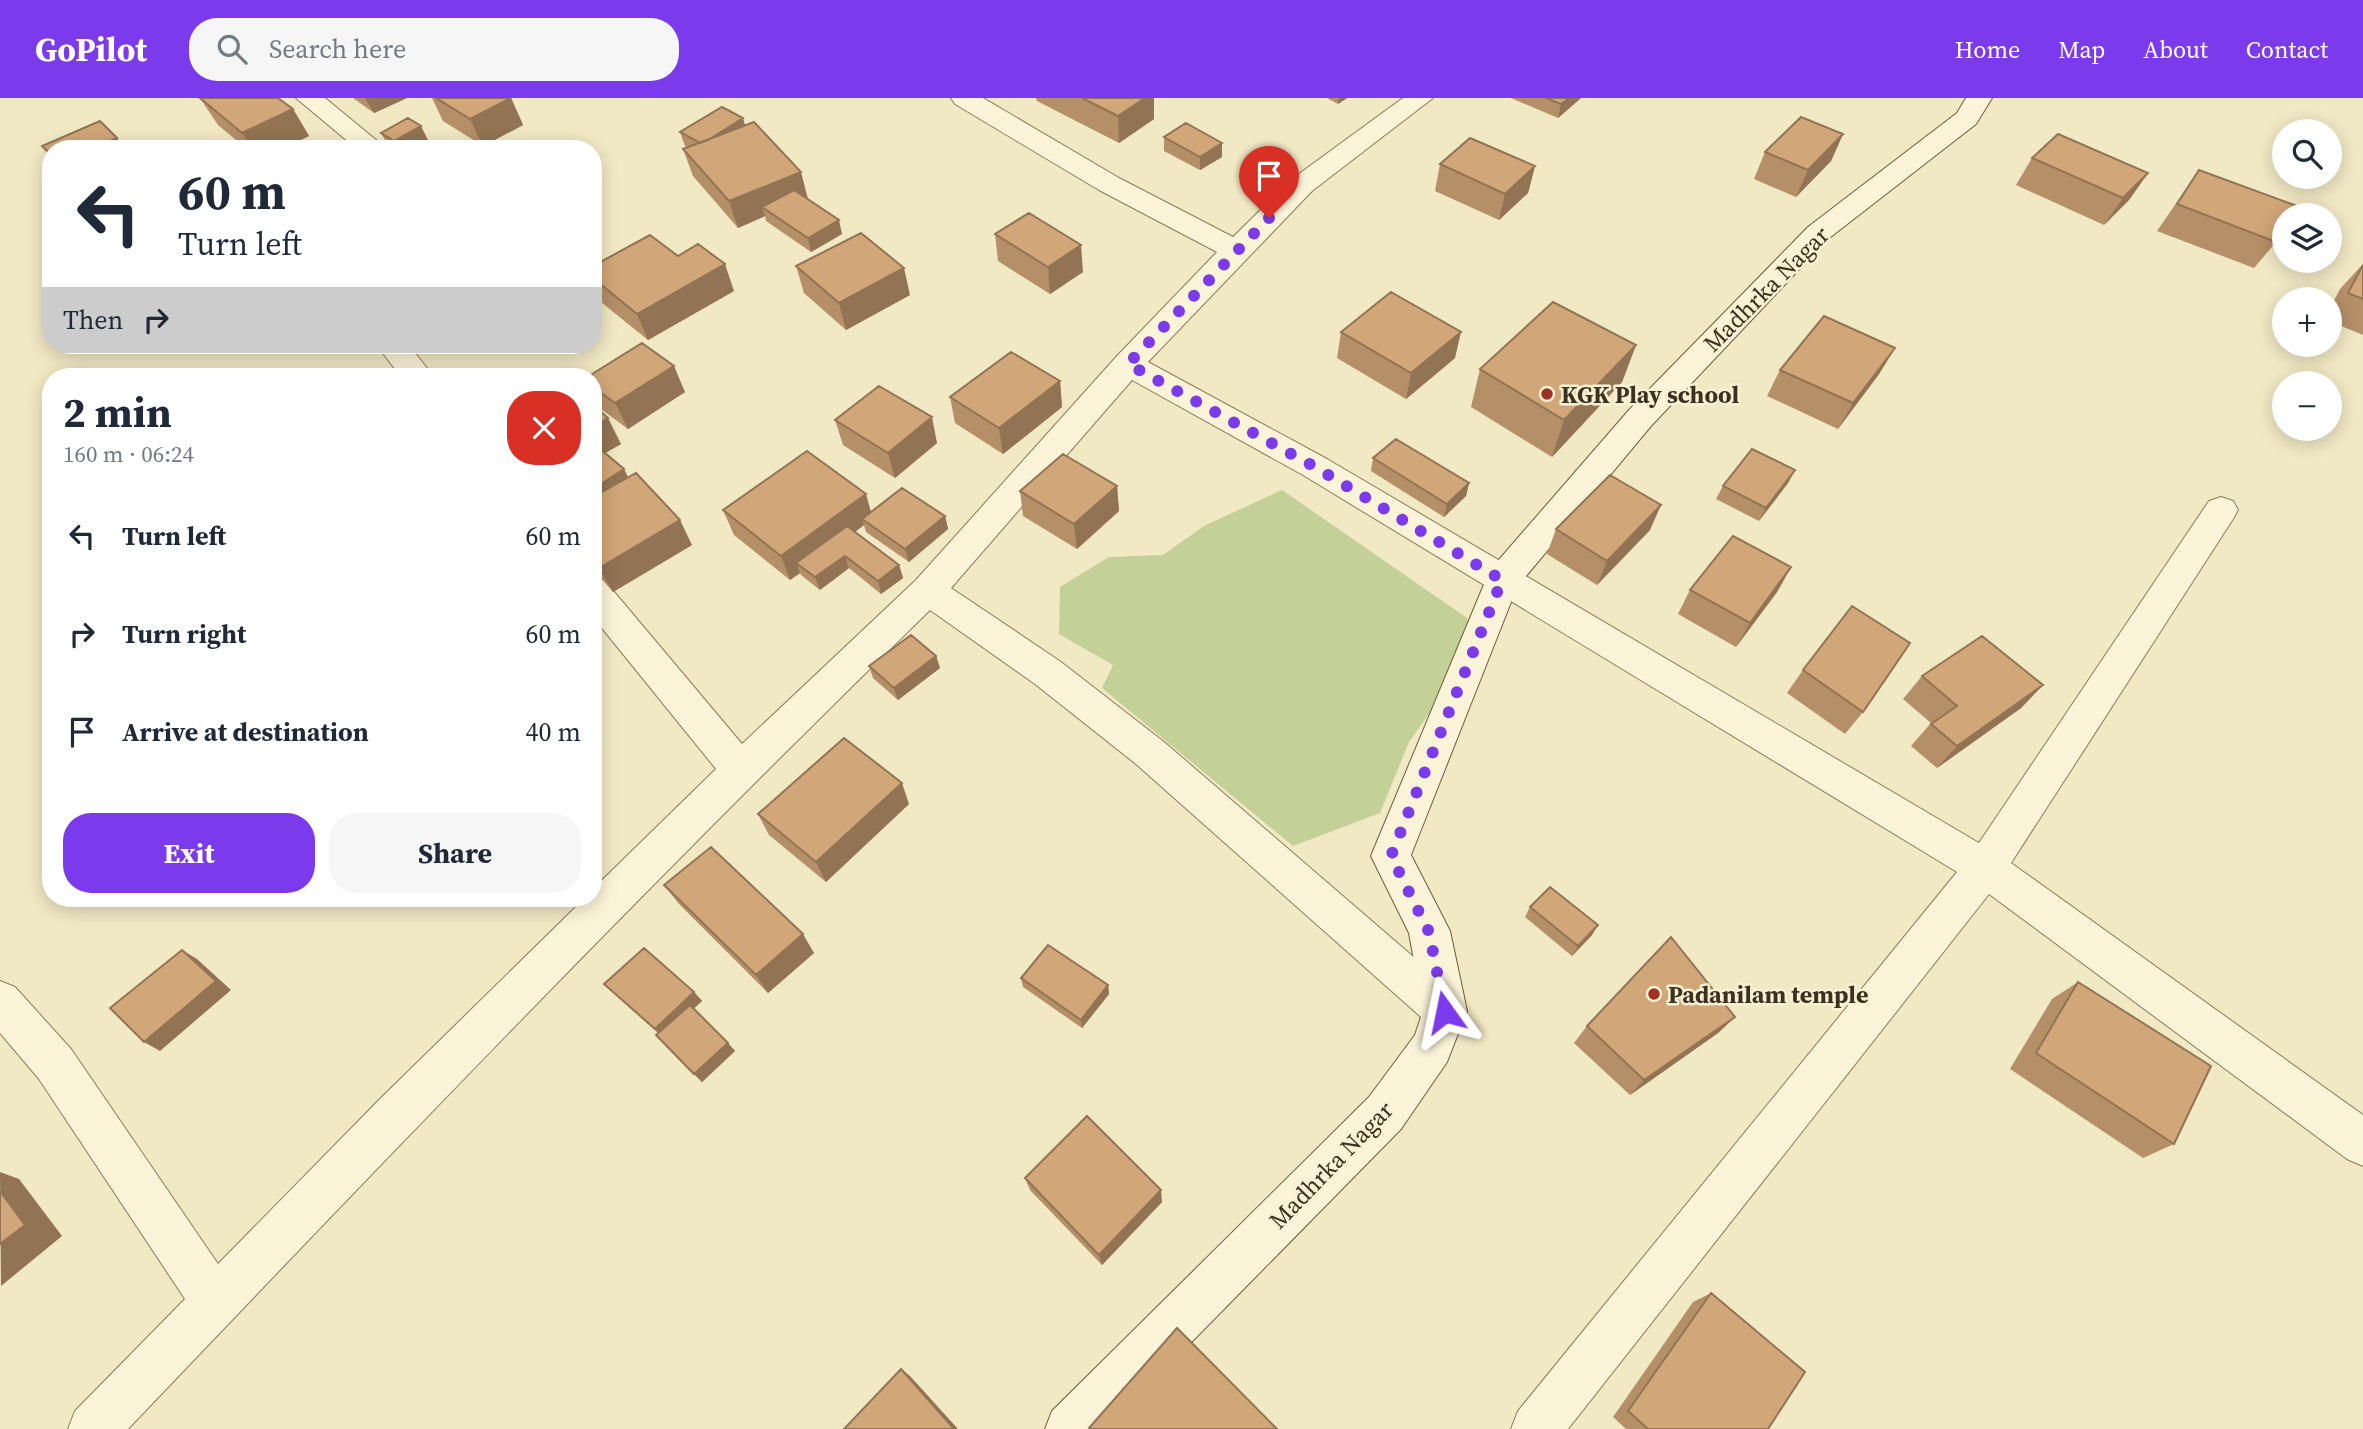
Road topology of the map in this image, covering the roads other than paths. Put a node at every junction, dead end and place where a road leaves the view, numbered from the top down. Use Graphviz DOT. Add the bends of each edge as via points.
graph roads {
  1 [pos="309,98"];
  2 [pos="964,98"];
  3 [pos="1420,98"];
  4 [pos="1979,98"];
  5 [pos="363,140"];
  6 [pos="1236,250"];
  7 [pos="399,354"];
  8 [pos="1128,364"];
  9 [pos="410,368"];
  10 [pos="2221,510"];
  11 [pos="1502,580"];
  12 [pos="928,590"];
  13 [pos="602,602"];
  14 [pos="740,770"];
  15 [pos="1985,868"];
  16 [pos="0,1001"];
  17 [pos="1445,1012"];
  18 [pos="2363,1143"];
  19 [pos="216,1303"];
  20 [pos="93,1429"];
  21 [pos="1070,1429"];
  22 [pos="1536,1429"];
  1 -- 5 [label="street"];
  2 -- 6 [label="street" via="1110,184"];
  3 -- 6 [label="street" via="1302,186"];
  4 -- 11 [label="street, Madhrka Nagar" via="1967,118 1818,233 1640,418"];
  6 -- 8 [label="street"];
  7 -- 9 [label="street"];
  8 -- 11 [label="street" via="1315,467"];
  8 -- 12 [label="street"];
  10 -- 15 [label="street"];
  11 -- 15 [label="street"];
  11 -- 17 [label="street, Madhrka Nagar" via="1391,856 1429,932"];
  12 -- 14 [label="street"];
  12 -- 17 [label="street" via="1048,673 1150,753"];
  13 -- 14 [label="street"];
  14 -- 19 [label="street"];
  15 -- 18 [label="street"];
  15 -- 22 [label="street"];
  16 -- 19 [label="street" via="55,1064"];
  17 -- 21 [label="street, Madhrka Nagar" via="1432,1047 1385,1113"];
  19 -- 20 [label="street"];
}
